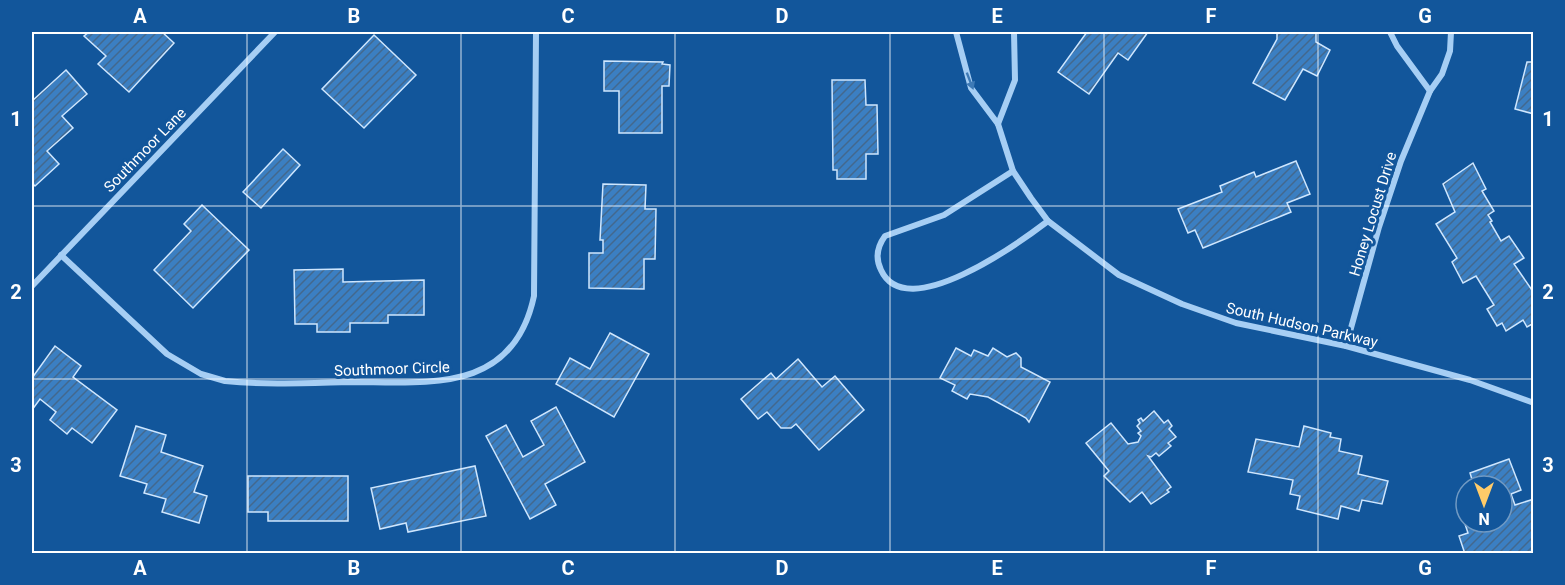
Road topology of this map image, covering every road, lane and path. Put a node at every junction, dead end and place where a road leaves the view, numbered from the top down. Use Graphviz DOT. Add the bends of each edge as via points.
graph roads {
  1 [pos="536,32"];
  2 [pos="956,32"];
  3 [pos="1014,32"];
  4 [pos="1390,32"];
  5 [pos="1451,32"];
  6 [pos="271,33"];
  7 [pos="1430,91"];
  8 [pos="998,123"];
  9 [pos="1013,171"];
  10 [pos="1048,221"];
  11 [pos="61,255"];
  12 [pos="32,286"];
  13 [pos="1346,346"];
  14 [pos="1533,403"];
  1 -- 11 [label="street, Southmoor Circle" via="534,296 520,335 498,360 482,370 446,382 225,381 201,374 167,354"];
  2 -- 8 [label="street, South Hudson Parkway, one-way" via="971,88"];
  3 -- 8 [label="street" via="1015,80"];
  4 -- 7 [label="street"];
  5 -- 7 [label="street, Honey Locust Drive" via="1445,66"];
  6 -- 11 [label="street, Southmoor Lane"];
  7 -- 13 [label="street, Honey Locust Drive" via="1379,227"];
  8 -- 9 [label="street, South Hudson Parkway"];
  9 -- 10 [label="street, South Hudson Parkway"];
  9 -- 10 [label="street" via="944,215 885,236 877,254 884,277 895,286 908,289 955,278 994,259"];
  10 -- 13 [label="street, South Hudson Parkway" via="1119,274 1182,304 1236,323"];
  11 -- 12 [label="street, Southmoor Lane"];
  13 -- 14 [label="street, South Hudson Parkway" via="1470,380"];
}
